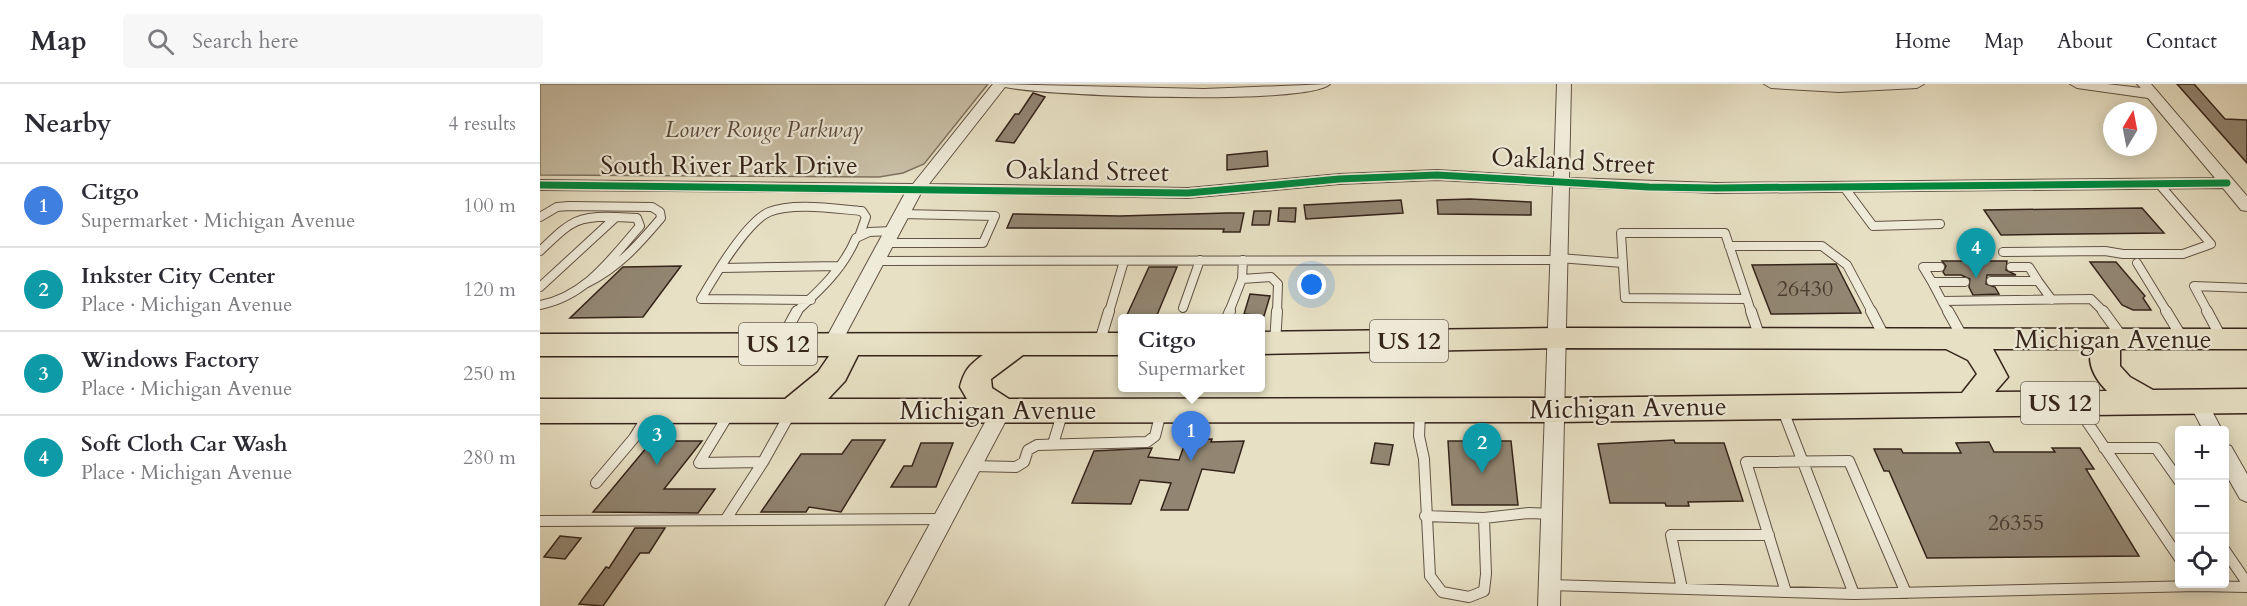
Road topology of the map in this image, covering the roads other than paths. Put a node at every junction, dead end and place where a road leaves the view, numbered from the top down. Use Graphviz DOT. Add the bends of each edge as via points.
graph roads {
  1 [pos="1000,84"];
  2 [pos="1008,84"];
  3 [pos="1323,84"];
  4 [pos="1564,84"];
  5 [pos="1772,84"];
  6 [pos="1917,84"];
  7 [pos="2076,84"];
  8 [pos="2148,89"];
  9 [pos="1561,182"];
  10 [pos="2227,183"];
  11 [pos="2158,184"];
  12 [pos="540,185"];
  13 [pos="1844,187"];
  14 [pos="917,189"];
  15 [pos="2247,206"];
  16 [pos="901,214"];
  17 [pos="540,217"];
  18 [pos="616,217"];
  19 [pos="1940,224"];
  20 [pos="860,234"];
  21 [pos="889,237"];
  22 [pos="1729,246"];
  23 [pos="540,251"];
  24 [pos="2003,252"];
  25 [pos="1559,259"];
  26 [pos="1200,260"];
  27 [pos="1243,260"];
  28 [pos="876,261"];
  29 [pos="1124,261"];
  30 [pos="1623,263"];
  31 [pos="2137,263"];
  32 [pos="840,266"];
  33 [pos="1940,267"];
  34 [pos="2011,267"];
  35 [pos="721,268"];
  36 [pos="1242,279"];
  37 [pos="1991,281"];
  38 [pos="2038,281"];
  39 [pos="1932,282"];
  40 [pos="1965,282"];
  41 [pos="587,283"];
  42 [pos="540,288"];
  43 [pos="2247,288"];
  44 [pos="1747,299"];
  45 [pos="811,300"];
  46 [pos="2052,300"];
  47 [pos="1942,301"];
  48 [pos="540,305"];
  49 [pos="1183,308"];
  50 [pos="1229,314"];
  51 [pos="1557,338"];
  52 [pos="1760,338"];
  53 [pos="1885,338"];
  54 [pos="1954,338"];
  55 [pos="2117,339"];
  56 [pos="2182,339"];
  57 [pos="2234,339"];
  58 [pos="1267,343"];
  59 [pos="778,344"];
  60 [pos="832,344"];
  61 [pos="1017,344"];
  62 [pos="1111,344"];
  63 [pos="540,345"];
  64 [pos="2197,401"];
  65 [pos="2247,401"];
  66 [pos="2074,402"];
  67 [pos="2149,402"];
  68 [pos="1971,404"];
  69 [pos="1781,406"];
  70 [pos="651,410"];
  71 [pos="731,410"];
  72 [pos="792,410"];
  73 [pos="1002,410"];
  74 [pos="1063,410"];
  75 [pos="1162,410"];
  76 [pos="1420,410"];
  77 [pos="1556,410"];
  78 [pos="540,411"];
  79 [pos="2211,426"];
  80 [pos="1053,444"];
  81 [pos="2104,448"];
  82 [pos="2229,461"];
  83 [pos="763,462"];
  84 [pos="1802,462"];
  85 [pos="972,466"];
  86 [pos="2179,480"];
  87 [pos="596,483"];
  88 [pos="2247,493"];
  89 [pos="1552,514"];
  90 [pos="1425,516"];
  91 [pos="1485,518"];
  92 [pos="726,519"];
  93 [pos="943,519"];
  94 [pos="540,521"];
  95 [pos="1769,536"];
  96 [pos="2175,552"];
  97 [pos="2229,557"];
  98 [pos="2229,585"];
  99 [pos="2247,585"];
  100 [pos="2175,586"];
  101 [pos="1682,589"];
  102 [pos="1786,592"];
  103 [pos="1906,593"];
  104 [pos="1854,594"];
  105 [pos="1550,596"];
  106 [pos="896,606"];
  1 -- 14 [label="street"];
  2 -- 3 [label="street" via="1169,95 1262,92"];
  4 -- 9 [label="street"];
  5 -- 6 [label="street" via="1839,88"];
  7 -- 8 [label="street"];
  8 -- 10 [label="street"];
  9 -- 13 [label="street, Oakland Street" via="1649,187"];
  9 -- 14 [label="street, Oakland Street" via="1404,176 1188,194"];
  9 -- 25 [label="street"];
  10 -- 11 [label="street, Oakland Street"];
  10 -- 15 [label="street"];
  11 -- 13 [label="street, Oakland Street"];
  11 -- 24 [label="lane" via="2211,244 2183,254"];
  12 -- 14 [label="street, South River Park Drive"];
  13 -- 19 [label="lane" via="1873,226"];
  14 -- 16 [label="street"];
  16 -- 21 [label="street"];
  16 -- 21 [label="lane" via="995,216 983,243"];
  17 -- 41 [label="lane" via="557,207 568,206 652,207 660,212 661,219 620,264"];
  18 -- 23 [label="lane" via="591,215 574,220"];
  18 -- 41 [label="lane" via="637,218 640,226"];
  18 -- 42 [label="lane"];
  20 -- 21 [label="lane"];
  20 -- 32 [label="lane"];
  20 -- 35 [label="lane" via="866,217 862,211 770,211 752,224"];
  21 -- 28 [label="street"];
  22 -- 30 [label="lane" via="1725,233 1621,233"];
  22 -- 44 [label="lane"];
  22 -- 53 [label="lane" via="1821,246 1847,265"];
  25 -- 27 [label="lane"];
  25 -- 30 [label="lane"];
  25 -- 51 [label="street"];
  26 -- 27 [label="lane"];
  26 -- 29 [label="lane"];
  26 -- 49 [label="lane"];
  27 -- 36 [label="lane"];
  28 -- 29 [label="lane"];
  28 -- 60 [label="street"];
  29 -- 62 [label="lane"];
  30 -- 44 [label="lane" via="1625,298"];
  31 -- 56 [label="lane"];
  32 -- 35 [label="lane"];
  32 -- 45 [label="lane"];
  33 -- 39 [label="lane" via="1923,267"];
  34 -- 38 [label="lane" via="2029,267"];
  35 -- 45 [label="lane" via="701,299"];
  36 -- 50 [label="lane"];
  36 -- 58 [label="lane" via="1271,277 1278,284"];
  37 -- 38 [label="lane"];
  38 -- 46 [label="lane"];
  39 -- 40 [label="lane"];
  39 -- 47 [label="lane"];
  41 -- 48 [label="lane" via="570,297"];
  43 -- 57 [label="lane" via="2194,286"];
  44 -- 52 [label="lane"];
  45 -- 59 [label="lane" via="795,313"];
  46 -- 47 [label="lane"];
  46 -- 55 [label="lane" via="2091,299 2106,314"];
  47 -- 54 [label="lane"];
  51 -- 52 [label="main road, Michigan Avenue / US 12"];
  51 -- 58 [label="main road, Michigan Avenue / US 12"];
  51 -- 77 [label="street"];
  52 -- 53 [label="main road, Michigan Avenue / US 12"];
  53 -- 54 [label="main road, Michigan Avenue / US 12"];
  54 -- 55 [label="main road, Michigan Avenue / US 12"];
  54 -- 68 [label="main road" via="1979,353 1991,367 1993,377"];
  55 -- 56 [label="main road, Michigan Avenue / US 12"];
  55 -- 67 [label="main road" via="2104,355 2104,364 2132,393"];
  56 -- 57 [label="main road, Michigan Avenue / US 12"];
  59 -- 60 [label="main road, US 12"];
  59 -- 63 [label="main road, US 12"];
  60 -- 61 [label="main road, US 12"];
  60 -- 72 [label="main road" via="844,356 838,371"];
  61 -- 62 [label="main road, US 12"];
  61 -- 73 [label="main road" via="978,374 975,387"];
  64 -- 65 [label="main road, Michigan Avenue / US 12"];
  64 -- 67 [label="main road, Michigan Avenue / US 12"];
  64 -- 79 [label="street"];
  66 -- 67 [label="main road, Michigan Avenue / US 12"];
  66 -- 68 [label="main road, Michigan Avenue / US 12"];
  66 -- 81 [label="lane"];
  68 -- 69 [label="main road, Michigan Avenue / US 12"];
  69 -- 77 [label="main road, Michigan Avenue / US 12"];
  69 -- 84 [label="lane"];
  70 -- 71 [label="main road, Michigan Avenue / US 12"];
  70 -- 78 [label="main road, Michigan Avenue / US 12"];
  70 -- 87 [label="lane" via="634,438"];
  71 -- 72 [label="main road, Michigan Avenue / US 12"];
  71 -- 83 [label="lane" via="699,463"];
  72 -- 73 [label="main road, Michigan Avenue / US 12"];
  72 -- 83 [label="lane"];
  73 -- 74 [label="main road, Michigan Avenue / US 12"];
  73 -- 85 [label="street"];
  74 -- 75 [label="main road, Michigan Avenue / US 12"];
  74 -- 80 [label="lane"];
  75 -- 76 [label="main road, Michigan Avenue / US 12"];
  75 -- 80 [label="lane" via="1155,436 1147,442"];
  76 -- 77 [label="main road, Michigan Avenue / US 12"];
  76 -- 90 [label="lane"];
  77 -- 89 [label="street"];
  80 -- 85 [label="lane" via="1036,444 1016,467"];
  81 -- 86 [label="lane" via="2156,448"];
  81 -- 96 [label="lane"];
  82 -- 88 [label="street"];
  83 -- 92 [label="lane"];
  84 -- 95 [label="lane" via="1746,462"];
  84 -- 103 [label="lane" via="1849,461"];
  84 -- 104 [label="lane"];
  85 -- 93 [label="street"];
  89 -- 91 [label="lane"];
  89 -- 105 [label="street"];
  90 -- 91 [label="lane"];
  90 -- 91 [label="lane" via="1430,576 1442,592 1469,597 1484,591"];
  92 -- 93 [label="lane"];
  92 -- 94 [label="lane"];
  93 -- 106 [label="street"];
  95 -- 101 [label="lane" via="1671,535"];
  95 -- 102 [label="lane"];
  97 -- 99 [label="lane"];
  98 -- 99 [label="lane"];
  100 -- 103 [label="lane"];
  101 -- 102 [label="lane"];
  101 -- 105 [label="lane"];
  102 -- 104 [label="lane"];
  103 -- 104 [label="lane"];
}
